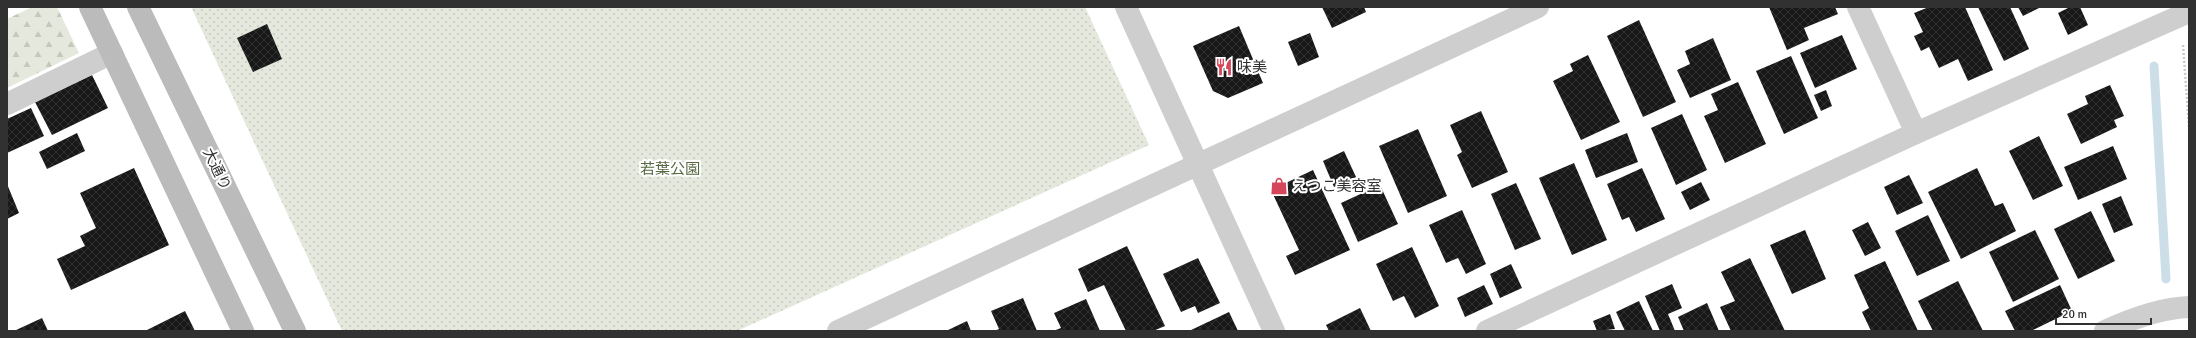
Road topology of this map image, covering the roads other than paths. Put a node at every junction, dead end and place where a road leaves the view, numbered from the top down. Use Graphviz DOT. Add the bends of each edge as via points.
graph roads {
  1 [pos="90,7"];
  2 [pos="138,7"];
  3 [pos="1126,7"];
  4 [pos="1538,7"];
  5 [pos="1858,7"];
  6 [pos="2185,13"];
  7 [pos="112,53"];
  8 [pos="7,104"];
  9 [pos="1916,133"];
  10 [pos="1198,164"];
  11 [pos="2189,307"];
  12 [pos="243,331"];
  13 [pos="295,331"];
  14 [pos="838,331"];
  15 [pos="1274,331"];
  16 [pos="1487,331"];
  17 [pos="2105,331"];
  1 -- 7 [label="street"];
  2 -- 13 [label="street, 大通り"];
  3 -- 10 [label="street"];
  4 -- 10 [label="street"];
  5 -- 9 [label="street"];
  6 -- 9 [label="street"];
  7 -- 8 [label="street"];
  7 -- 12 [label="street"];
  9 -- 16 [label="street"];
  10 -- 14 [label="street"];
  10 -- 15 [label="street"];
  11 -- 17 [label="street" via="2177,307 2129,320"];
}
